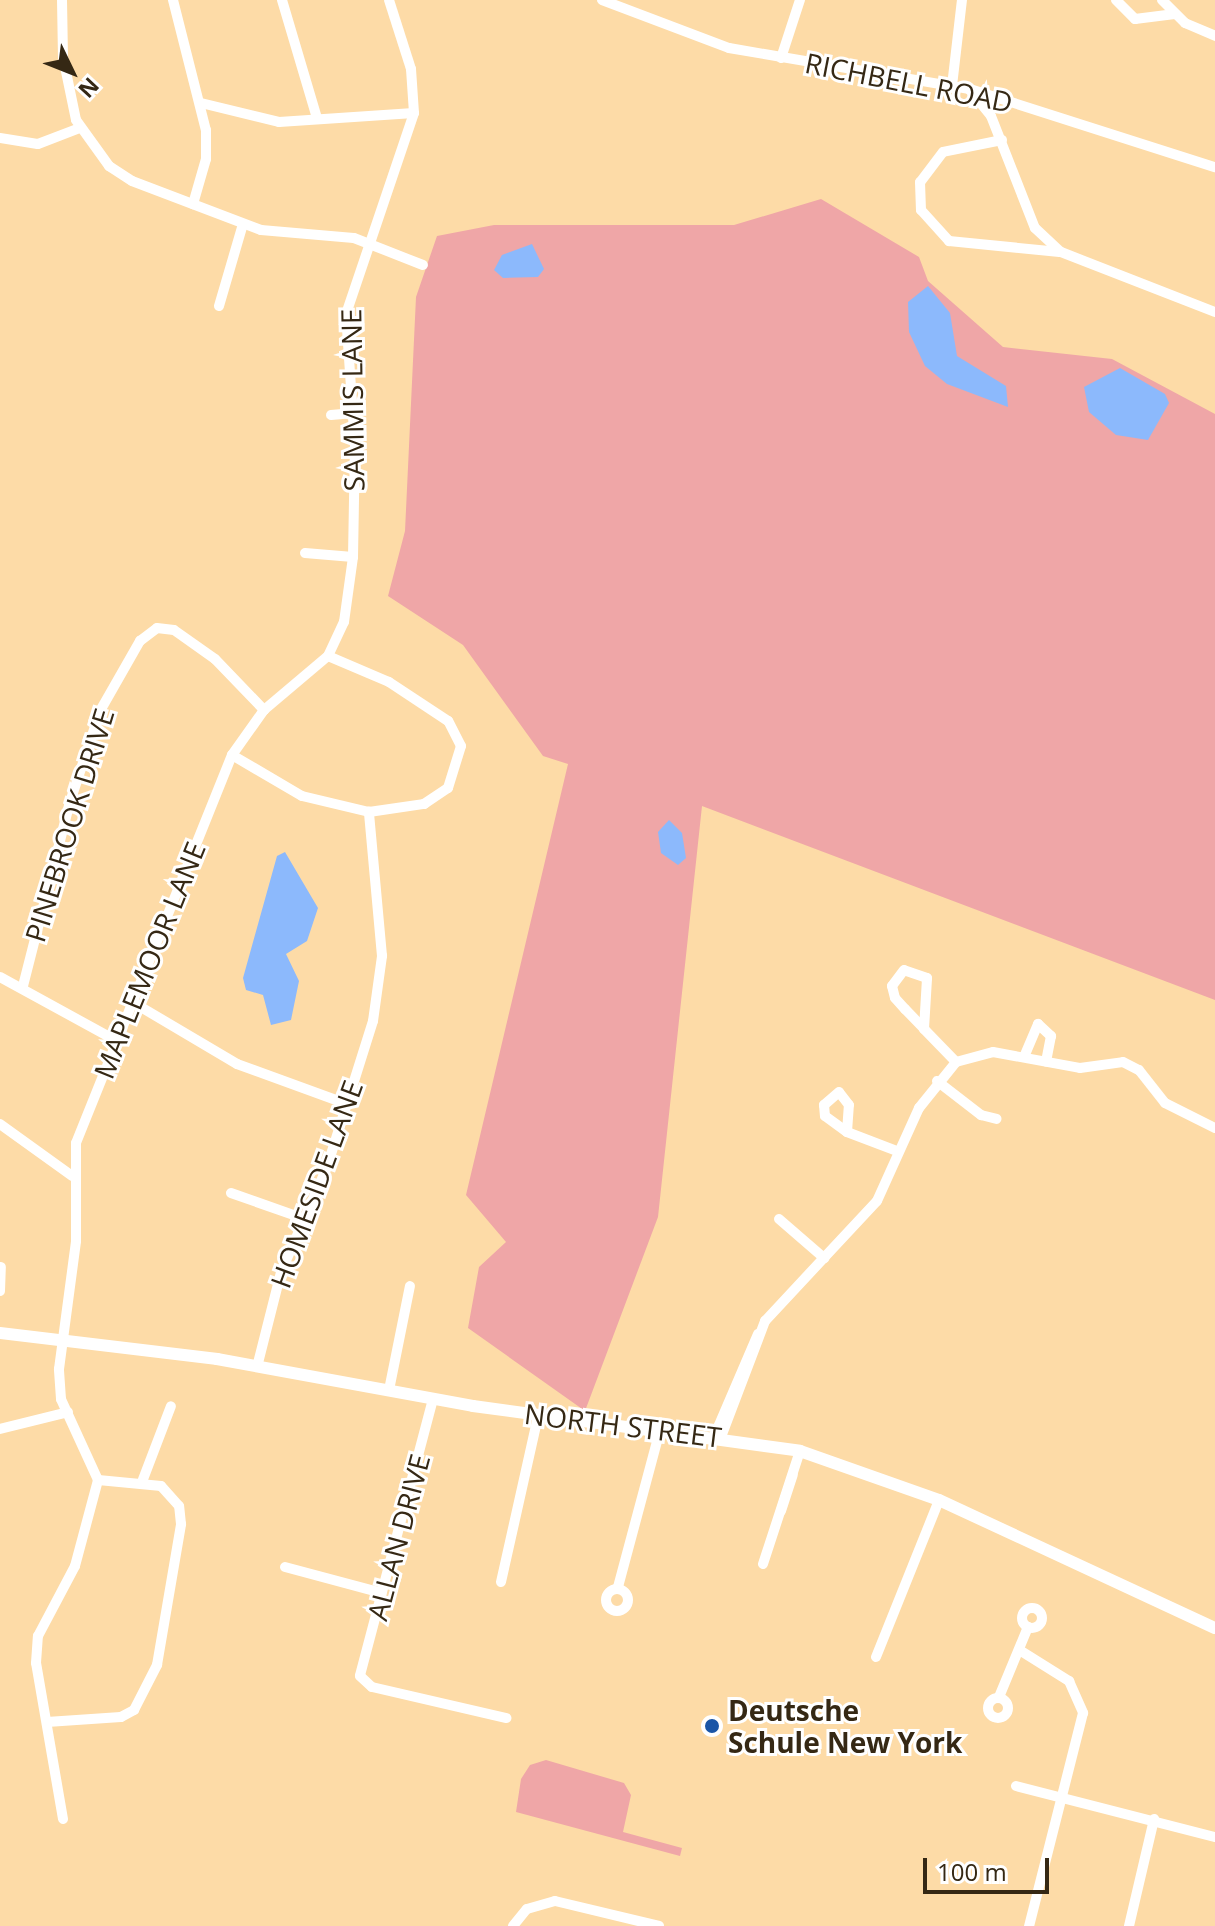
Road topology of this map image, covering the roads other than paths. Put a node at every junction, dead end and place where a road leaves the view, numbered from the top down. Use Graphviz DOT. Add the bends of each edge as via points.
graph roads {
  1 [pos="62,0"];
  2 [pos="173,0"];
  3 [pos="282,0"];
  4 [pos="389,0"];
  5 [pos="602,0"];
  6 [pos="800,0"];
  7 [pos="962,0"];
  8 [pos="1116,0"];
  9 [pos="1162,0"];
  10 [pos="1175,14"];
  11 [pos="1215,36"];
  12 [pos="781,58"];
  13 [pos="952,86"];
  14 [pos="970,89"];
  15 [pos="201,103"];
  16 [pos="414,113"];
  17 [pos="317,118"];
  18 [pos="80,128"];
  19 [pos="0,138"];
  20 [pos="1002,140"];
  21 [pos="1215,167"];
  22 [pos="193,204"];
  23 [pos="243,224"];
  24 [pos="1035,228"];
  25 [pos="370,243"];
  26 [pos="1024,246"];
  27 [pos="1061,252"];
  28 [pos="423,265"];
  29 [pos="219,306"];
  30 [pos="1215,312"];
  31 [pos="354,413"];
  32 [pos="331,415"];
  33 [pos="305,553"];
  34 [pos="353,557"];
  35 [pos="344,622"];
  36 [pos="328,656"];
  37 [pos="264,710"];
  38 [pos="232,755"];
  39 [pos="369,812"];
  40 [pos="0,977"];
  41 [pos="23,986"];
  42 [pos="134,1003"];
  43 [pos="924,1029"];
  44 [pos="117,1041"];
  45 [pos="1024,1057"];
  46 [pos="956,1062"];
  47 [pos="1046,1062"];
  48 [pos="937,1081"];
  49 [pos="347,1104"];
  50 [pos="997,1119"];
  51 [pos="0,1124"];
  52 [pos="1215,1128"];
  53 [pos="847,1132"];
  54 [pos="897,1151"];
  55 [pos="72,1176"];
  56 [pos="231,1193"];
  57 [pos="305,1219"];
  58 [pos="779,1219"];
  59 [pos="824,1258"];
  60 [pos="1,1267"];
  61 [pos="410,1286"];
  62 [pos="0,1291"];
  63 [pos="0,1333"];
  64 [pos="62,1344"];
  65 [pos="257,1367"];
  66 [pos="389,1390"];
  67 [pos="433,1399"];
  68 [pos="171,1406"];
  69 [pos="68,1412"];
  70 [pos="538,1416"];
  71 [pos="0,1429"];
  72 [pos="660,1430"];
  73 [pos="721,1437"];
  74 [pos="800,1451"];
  75 [pos="98,1480"];
  76 [pos="142,1482"];
  77 [pos="939,1500"];
  78 [pos="763,1564"];
  79 [pos="285,1567"];
  80 [pos="501,1582"];
  81 [pos="618,1587"];
  82 [pos="382,1593"];
  83 [pos="1028,1627"];
  84 [pos="1215,1628"];
  85 [pos="1021,1651"];
  86 [pos="876,1657"];
  87 [pos="999,1697"];
  88 [pos="506,1718"];
  89 [pos="47,1722"];
  90 [pos="1016,1786"];
  91 [pos="1063,1797"];
  92 [pos="63,1819"];
  93 [pos="1154,1819"];
  94 [pos="1215,1837"];
  95 [pos="513,1926"];
  96 [pos="659,1926"];
  97 [pos="1029,1926"];
  98 [pos="1129,1926"];
  1 -- 18 [label="street" via="63,57"];
  2 -- 15 [label="street"];
  3 -- 17 [label="street"];
  4 -- 16 [label="street, SAMMIS LANE" via="411,69"];
  5 -- 12 [label="street, RICHBELL ROAD" via="729,48"];
  6 -- 12 [label="street"];
  7 -- 13 [label="street"];
  8 -- 10 [label="street" via="1135,19"];
  9 -- 10 [label="street"];
  10 -- 11 [label="street"];
  12 -- 13 [label="street, RICHBELL ROAD"];
  13 -- 14 [label="street, RICHBELL ROAD"];
  14 -- 20 [label="street"];
  14 -- 21 [label="street, RICHBELL ROAD"];
  15 -- 17 [label="street" via="268,120"];
  15 -- 22 [label="street" via="208,145"];
  16 -- 17 [label="street"];
  16 -- 25 [label="street, SAMMIS LANE"];
  18 -- 19 [label="street" via="38,144"];
  18 -- 22 [label="street" via="94,152 121,174"];
  20 -- 24 [label="street"];
  20 -- 26 [label="street" via="943,152 920,182 921,210 949,241"];
  22 -- 23 [label="street"];
  23 -- 25 [label="street"];
  23 -- 29 [label="street"];
  24 -- 26 [label="street"];
  24 -- 27 [label="street"];
  25 -- 28 [label="street"];
  25 -- 31 [label="street, SAMMIS LANE" via="346,314"];
  26 -- 27 [label="street"];
  27 -- 30 [label="street"];
  31 -- 32 [label="street"];
  31 -- 34 [label="street, SAMMIS LANE"];
  33 -- 34 [label="street"];
  34 -- 35 [label="street, SAMMIS LANE"];
  35 -- 36 [label="street, MAPLEMOOR LANE"];
  36 -- 37 [label="street, MAPLEMOOR LANE"];
  36 -- 39 [label="street" via="413,696 458,737 457,773 441,795 424,804"];
  37 -- 38 [label="street, MAPLEMOOR LANE"];
  37 -- 41 [label="street, PINEBROOK DRIVE" via="215,659 174,630 157,628 140,641 100,711 69,805"];
  38 -- 39 [label="street" via="302,796"];
  38 -- 42 [label="street, MAPLEMOOR LANE"];
  39 -- 49 [label="street, HOMESIDE LANE" via="382,956 373,1021"];
  40 -- 41 [label="street"];
  41 -- 44 [label="street"];
  42 -- 44 [label="street, MAPLEMOOR LANE"];
  42 -- 49 [label="street" via="237,1064"];
  43 -- 43 [label="street" via="895,998 892,986 904,970 927,978"];
  43 -- 46 [label="street"];
  44 -- 55 [label="street, MAPLEMOOR LANE" via="81,1126"];
  45 -- 46 [label="street" via="993,1052"];
  45 -- 47 [label="street"];
  45 -- 47 [label="street" via="1038,1024 1051,1036"];
  46 -- 48 [label="street"];
  47 -- 52 [label="street" via="1116,1066 1143,1079 1165,1103"];
  48 -- 50 [label="street" via="981,1115"];
  48 -- 54 [label="street"];
  49 -- 57 [label="street, HOMESIDE LANE"];
  51 -- 55 [label="street"];
  53 -- 54 [label="street"];
  54 -- 59 [label="street" via="877,1201"];
  55 -- 64 [label="street, MAPLEMOOR LANE" via="76,1241"];
  56 -- 57 [label="street"];
  57 -- 65 [label="street, HOMESIDE LANE" via="281,1272"];
  58 -- 59 [label="street"];
  59 -- 73 [label="street" via="758,1334 719,1425"];
  60 -- 62 [label="street"];
  61 -- 66 [label="street"];
  63 -- 64 [label="main road, NORTH STREET"];
  64 -- 65 [label="main road, NORTH STREET"];
  64 -- 69 [label="street, MAPLEMOOR LANE" via="61,1399"];
  65 -- 66 [label="main road, NORTH STREET"];
  66 -- 67 [label="main road, NORTH STREET"];
  67 -- 70 [label="main road, NORTH STREET"];
  67 -- 82 [label="street, ALLAN DRIVE"];
  68 -- 76 [label="street"];
  69 -- 71 [label="street"];
  69 -- 75 [label="street, MAPLEMOOR LANE"];
  70 -- 72 [label="main road, NORTH STREET"];
  70 -- 80 [label="street"];
  72 -- 73 [label="main road, NORTH STREET"];
  72 -- 81 [label="street"];
  73 -- 74 [label="main road, NORTH STREET"];
  74 -- 77 [label="main road, NORTH STREET"];
  74 -- 78 [label="street"];
  75 -- 76 [label="street"];
  75 -- 89 [label="street" via="75,1566 38,1636"];
  76 -- 89 [label="street" via="161,1486 179,1506 181,1524 149,1688 121,1717"];
  77 -- 84 [label="main road, NORTH STREET"];
  77 -- 86 [label="street"];
  79 -- 82 [label="street"];
  82 -- 88 [label="street, ALLAN DRIVE" via="360,1676 372,1687"];
  83 -- 85 [label="street"];
  85 -- 87 [label="street"];
  85 -- 91 [label="street" via="1054,1668 1080,1696 1079,1741"];
  89 -- 92 [label="street"];
  90 -- 91 [label="street"];
  91 -- 93 [label="street"];
  91 -- 97 [label="street"];
  93 -- 94 [label="street"];
  93 -- 98 [label="street"];
  95 -- 96 [label="street" via="527,1909 555,1901"];
}
